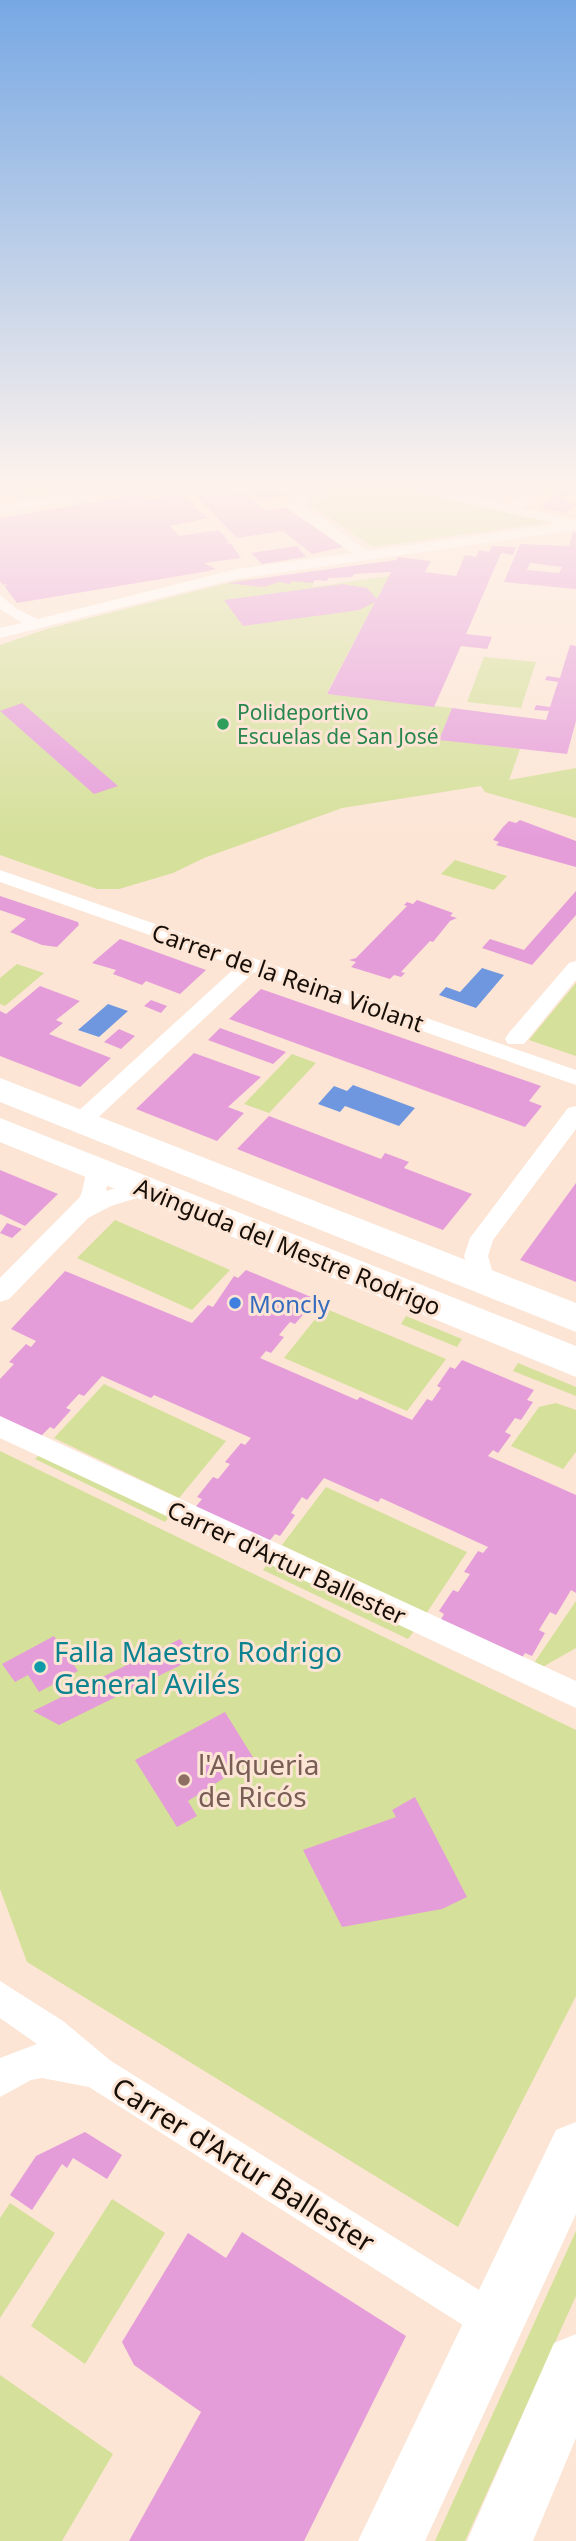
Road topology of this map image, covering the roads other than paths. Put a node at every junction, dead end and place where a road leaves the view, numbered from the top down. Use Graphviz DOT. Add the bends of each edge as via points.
graph roads {
  1 [pos="1,602"];
  2 [pos="126,602"];
  3 [pos="37,624"];
  4 [pos="0,633"];
  5 [pos="0,876"];
  6 [pos="251,964"];
  7 [pos="576,967"];
  8 [pos="516,1039"];
  9 [pos="576,1078"];
  10 [pos="0,1089"];
  11 [pos="576,1113"];
  12 [pos="81,1121"];
  13 [pos="0,1129"];
  14 [pos="98,1169"];
  15 [pos="145,1188"];
  16 [pos="82,1211"];
  17 [pos="483,1281"];
  18 [pos="0,1293"];
  19 [pos="576,1318"];
  20 [pos="576,1362"];
  21 [pos="0,1426"];
  22 [pos="576,1695"];
  23 [pos="0,1998"];
  24 [pos="99,2073"];
  25 [pos="0,2078"];
  26 [pos="576,2150"];
  27 [pos="494,2322"];
  28 [pos="576,2365"];
  29 [pos="391,2541"];
  30 [pos="500,2541"];
  1 -- 3 [label="street" via="11,612"];
  2 -- 3 [label="street"];
  3 -- 4 [label="street"];
  5 -- 6 [label="street, Carrer de la Reina Violant"];
  6 -- 9 [label="street, Carrer de la Reina Violant"];
  6 -- 12 [label="street"];
  7 -- 8 [label="street"];
  10 -- 12 [label="main road, Avinguda del Mestre Rodrigo"];
  11 -- 17 [label="street" via="482,1238 477,1256"];
  12 -- 17 [label="main road, Avinguda del Mestre Rodrigo"];
  13 -- 14 [label="main road, Avinguda del Mestre Rodrigo"];
  14 -- 15 [label="main road, Avinguda del Mestre Rodrigo"];
  14 -- 16 [label="street" via="95,1193"];
  15 -- 16 [label="street"];
  15 -- 20 [label="main road, Avinguda del Mestre Rodrigo"];
  16 -- 18 [label="street"];
  17 -- 19 [label="main road, Avinguda del Mestre Rodrigo"];
  21 -- 22 [label="street, Carrer d'Artur Ballester"];
  23 -- 24 [label="street, Carrer d'Artur Ballester"];
  24 -- 25 [label="street" via="56,2059 37,2060"];
  24 -- 27 [label="street, Carrer d'Artur Ballester"];
  26 -- 27 [label="main road"];
  27 -- 29 [label="main road"];
  28 -- 30 [label="main road"];
}
